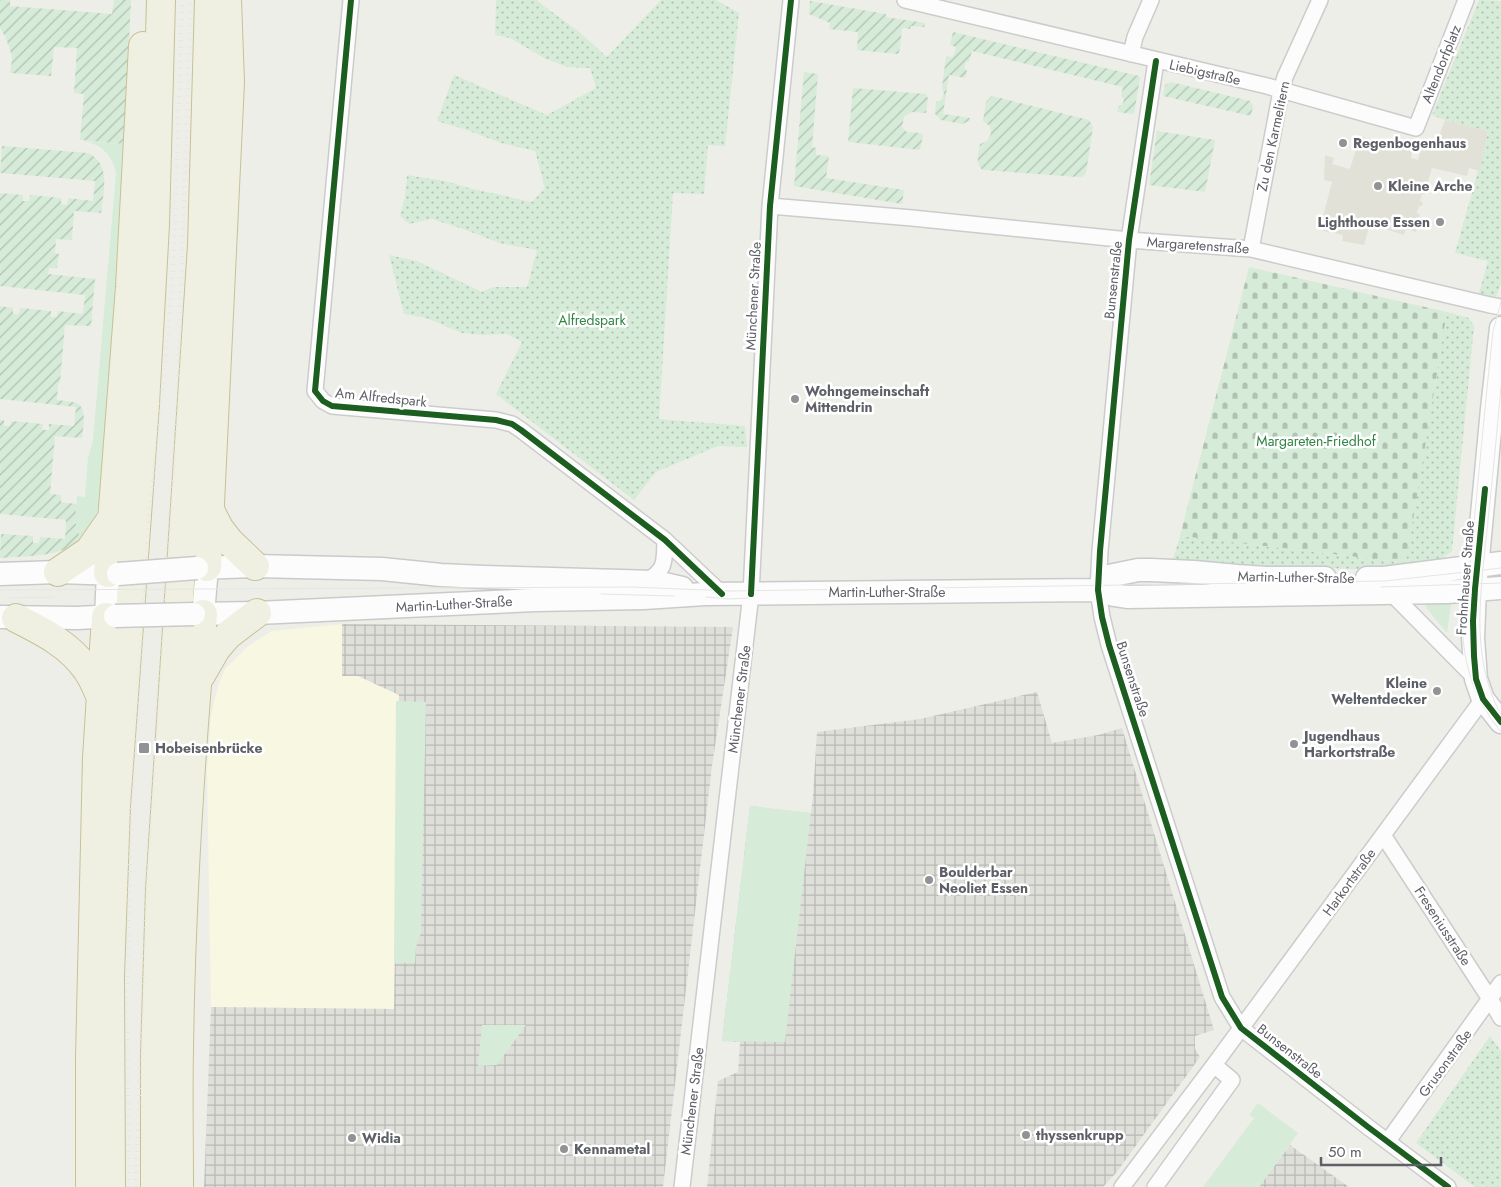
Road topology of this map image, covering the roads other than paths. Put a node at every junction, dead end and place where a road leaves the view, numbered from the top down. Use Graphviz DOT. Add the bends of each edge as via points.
graph roads {
  1 [pos="146,0"];
  2 [pos="161,0"];
  3 [pos="209,0"];
  4 [pos="227,0"];
  5 [pos="352,0"];
  6 [pos="791,0"];
  7 [pos="905,0"];
  8 [pos="1151,0"];
  9 [pos="1320,0"];
  10 [pos="1466,0"];
  11 [pos="1130,54"];
  12 [pos="1156,61"];
  13 [pos="1281,90"];
  14 [pos="1416,128"];
  15 [pos="770,206"];
  16 [pos="1129,240"];
  17 [pos="1251,248"];
  18 [pos="1501,307"];
  19 [pos="1501,328"];
  20 [pos="210,510"];
  21 [pos="113,517"];
  22 [pos="665,540"];
  23 [pos="1501,563"];
  24 [pos="255,566"];
  25 [pos="1478,566"];
  26 [pos="202,568"];
  27 [pos="58,572"];
  28 [pos="113,573"];
  29 [pos="0,574"];
  30 [pos="645,582"];
  31 [pos="1501,588"];
  32 [pos="1475,589"];
  33 [pos="1098,590"];
  34 [pos="1390,592"];
  35 [pos="713,594"];
  36 [pos="751,594"];
  37 [pos="257,613"];
  38 [pos="199,614"];
  39 [pos="110,616"];
  40 [pos="8,617"];
  41 [pos="198,681"];
  42 [pos="1480,689"];
  43 [pos="101,698"];
  44 [pos="1501,722"];
  45 [pos="1383,835"];
  46 [pos="1501,983"];
  47 [pos="1490,999"];
  48 [pos="1501,1018"];
  49 [pos="1241,1028"];
  50 [pos="1214,1065"];
  51 [pos="1388,1141"];
  52 [pos="90,1187"];
  53 [pos="111,1187"];
  54 [pos="155,1187"];
  55 [pos="179,1187"];
  56 [pos="682,1187"];
  57 [pos="1122,1187"];
  58 [pos="1155,1187"];
  59 [pos="1448,1187"];
  1 -- 21 [label="highway"];
  2 -- 53 [label="highway" via="155,225 116,806 110,976"];
  3 -- 54 [label="highway" via="202,244 160,889"];
  4 -- 20 [label="highway" via="230,82"];
  5 -- 22 [label="street, Am Alfredspark" via="316,391 323,401 332,406 512,424"];
  6 -- 15 [label="street, Münchener Straße"];
  7 -- 11 [label="street, Liebigstraße"];
  8 -- 11 [label="street"];
  9 -- 13 [label="street, Zu den Karmelitern"];
  10 -- 14 [label="street, Altendorfplatz"];
  11 -- 12 [label="street, Liebigstraße"];
  12 -- 13 [label="street, Liebigstraße"];
  12 -- 16 [label="street, Bunsenstraße"];
  13 -- 14 [label="street, Liebigstraße"];
  13 -- 17 [label="street, Zu den Karmelitern"];
  15 -- 16 [label="street, Margaretenstraße"];
  15 -- 36 [label="street, Münchener Straße"];
  16 -- 17 [label="street, Margaretenstraße"];
  16 -- 33 [label="street, Bunsenstraße"];
  17 -- 18 [label="street, Margaretenstraße"];
  19 -- 25 [label="main road, Frohnhauser Straße"];
  20 -- 24 [label="highway" via="229,541"];
  20 -- 26 [label="highway"];
  21 -- 27 [label="highway" via="88,551"];
  21 -- 28 [label="highway"];
  22 -- 30 [label="street" via="664,563 658,575"];
  22 -- 35 [label="street, Am Alfredspark"];
  23 -- 25 [label="main road, Martin-Luther-Straße"];
  24 -- 26 [label="main road, Martin-Luther-Straße"];
  24 -- 30 [label="main road, Martin-Luther-Straße"];
  25 -- 32 [label="main road, Frohnhauser Straße"];
  25 -- 33 [label="main road, Martin-Luther-Straße" via="1384,578 1266,578 1138,570 1109,576"];
  26 -- 28 [label="main road, Martin-Luther-Straße, bridge"];
  26 -- 38 [label="main road"];
  27 -- 28 [label="main road, Martin-Luther-Straße"];
  27 -- 29 [label="main road, Martin-Luther-Straße"];
  28 -- 39 [label="main road"];
  30 -- 35 [label="main road, Martin-Luther-Straße"];
  31 -- 32 [label="main road, Martin-Luther-Straße"];
  32 -- 34 [label="main road, Martin-Luther-Straße"];
  32 -- 42 [label="main road, Frohnhauser Straße" via="1473,638"];
  33 -- 34 [label="main road, Martin-Luther-Straße" via="1128,597"];
  33 -- 36 [label="main road, Martin-Luther-Straße"];
  33 -- 49 [label="street, Bunsenstraße" via="1109,645 1222,997"];
  34 -- 42 [label="street, Frohnhauser Straße"];
  35 -- 36 [label="main road, Martin-Luther-Straße"];
  35 -- 37 [label="main road, Martin-Luther-Straße"];
  36 -- 56 [label="street, Münchener Straße"];
  37 -- 38 [label="main road, Martin-Luther-Straße"];
  37 -- 41 [label="highway" via="228,635"];
  38 -- 39 [label="main road, Martin-Luther-Straße, bridge"];
  38 -- 41 [label="highway"];
  39 -- 40 [label="main road, Martin-Luther-Straße"];
  39 -- 43 [label="highway"];
  40 -- 43 [label="highway" via="62,643 88,671"];
  41 -- 55 [label="highway" via="182,935"];
  42 -- 44 [label="main road, Frohnhauser Straße"];
  42 -- 45 [label="street, Harkortstraße"];
  43 -- 52 [label="highway" via="90,1058"];
  45 -- 47 [label="street, Freseniusstraße"];
  45 -- 49 [label="street, Harkortstraße"];
  46 -- 47 [label="street, Grusonstraße"];
  47 -- 48 [label="street, Freseniusstraße"];
  47 -- 51 [label="street, Grusonstraße"];
  49 -- 50 [label="street, Harkortstraße"];
  49 -- 51 [label="street, Bunsenstraße"];
  50 -- 57 [label="street, Harkortstraße"];
  50 -- 58 [label="street" via="1232,1080"];
  51 -- 59 [label="street, Bunsenstraße"];
}
